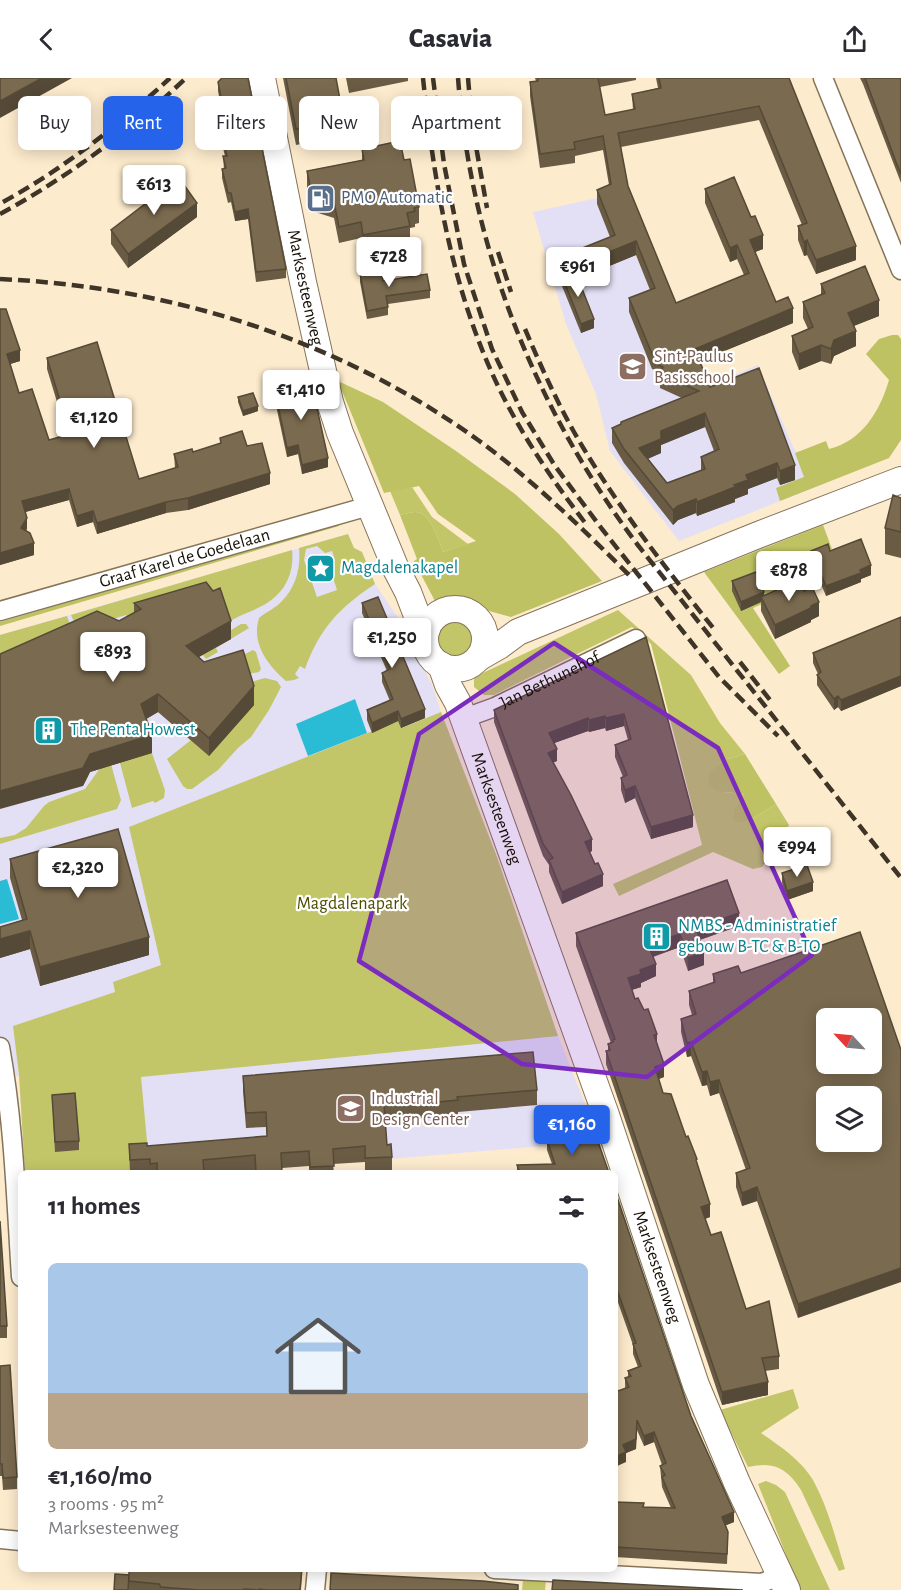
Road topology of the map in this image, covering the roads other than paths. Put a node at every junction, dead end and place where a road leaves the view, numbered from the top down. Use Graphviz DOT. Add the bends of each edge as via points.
graph roads {
  1 [pos="262,78"];
  2 [pos="823,78"];
  3 [pos="901,270"];
  4 [pos="901,480"];
  5 [pos="369,506"];
  6 [pos="0,611"];
  7 [pos="433,622"];
  8 [pos="483,628"];
  9 [pos="518,632"];
  10 [pos="636,639"];
  11 [pos="461,663"];
  12 [pos="460,711"];
  13 [pos="0,1047"];
  14 [pos="4,1084"];
  15 [pos="18,1243"];
  16 [pos="0,1539"];
  17 [pos="18,1541"];
  18 [pos="317,1572"];
  19 [pos="552,1572"];
  20 [pos="784,1582"];
  21 [pos="315,1590"];
  1 -- 5 [label="street, Marksesteenweg" via="330,402"];
  2 -- 3 [label="street"];
  4 -- 9 [label="street"];
  5 -- 6 [label="street, Graaf Karel de Goedelaan"];
  5 -- 7 [label="street, Marksesteenweg" via="408,592"];
  7 -- 8 [label="street" via="448,610 459,609 478,618"];
  7 -- 11 [label="street" via="427,647 431,656"];
  8 -- 9 [label="street"];
  8 -- 11 [label="street" via="485,638"];
  9 -- 11 [label="street" via="499,646"];
  10 -- 12 [label="street, Jan Bethunehof" via="495,707"];
  11 -- 12 [label="street, Marksesteenweg"];
  12 -- 20 [label="street, Marksesteenweg" via="576,1031 696,1385"];
  13 -- 14 [label="street"];
  14 -- 15 [label="street"];
  16 -- 17 [label="street"];
  18 -- 21 [label="street"];
  19 -- 20 [label="street"];
}
